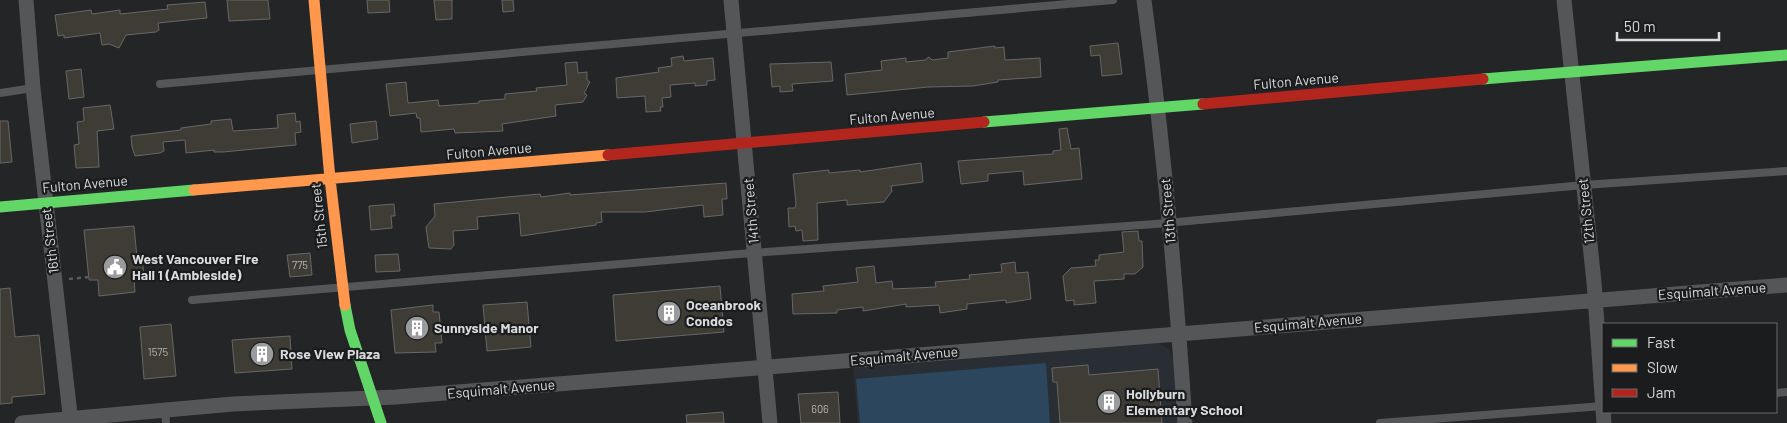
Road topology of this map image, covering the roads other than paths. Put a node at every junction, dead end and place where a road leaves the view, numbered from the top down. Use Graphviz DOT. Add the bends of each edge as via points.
graph roads {
  1 [pos="26,0"];
  2 [pos="314,0"];
  3 [pos="731,0"];
  4 [pos="1113,0"];
  5 [pos="1144,0"];
  6 [pos="1564,0"];
  7 [pos="733,33"];
  8 [pos="1787,56"];
  9 [pos="319,70"];
  10 [pos="1570,72"];
  11 [pos="160,84"];
  12 [pos="33,88"];
  13 [pos="0,93"];
  14 [pos="1158,108"];
  15 [pos="745,144"];
  16 [pos="1787,171"];
  17 [pos="330,179"];
  18 [pos="1584,185"];
  19 [pos="46,203"];
  20 [pos="0,207"];
  21 [pos="1169,222"];
  22 [pos="755,253"];
  23 [pos="1787,285"];
  24 [pos="342,288"];
  25 [pos="1595,299"];
  26 [pos="192,300"];
  27 [pos="1179,333"];
  28 [pos="765,367"];
  29 [pos="1602,393"];
  30 [pos="372,399"];
  31 [pos="1602,406"];
  32 [pos="165,417"];
  33 [pos="70,421"];
  34 [pos="22,423"];
  35 [pos="381,423"];
  36 [pos="770,423"];
  37 [pos="1185,423"];
  38 [pos="1380,423"];
  1 -- 12 [label="street, 16th Street"];
  2 -- 9 [label="street, 15th Street"];
  3 -- 7 [label="street, 14th Street"];
  4 -- 7 [label="lane"];
  5 -- 14 [label="street, 13th Street"];
  6 -- 10 [label="street, 12th Street"];
  7 -- 9 [label="lane"];
  7 -- 15 [label="street, 14th Street"];
  8 -- 10 [label="street, Fulton Avenue"];
  9 -- 11 [label="lane"];
  9 -- 17 [label="street, 15th Street"];
  10 -- 14 [label="street, Fulton Avenue"];
  10 -- 18 [label="street, 12th Street"];
  12 -- 13 [label="lane"];
  12 -- 19 [label="street, 16th Street"];
  14 -- 15 [label="street, Fulton Avenue"];
  14 -- 21 [label="street, 13th Street"];
  15 -- 17 [label="street, Fulton Avenue"];
  15 -- 22 [label="street, 14th Street"];
  16 -- 18 [label="lane"];
  17 -- 19 [label="street, Fulton Avenue"];
  17 -- 24 [label="street, 15th Street"];
  18 -- 21 [label="lane"];
  18 -- 25 [label="street, 12th Street"];
  19 -- 20 [label="street, Fulton Avenue"];
  19 -- 33 [label="street, 16th Street"];
  21 -- 22 [label="lane"];
  21 -- 27 [label="street, 13th Street"];
  22 -- 24 [label="lane"];
  22 -- 28 [label="street, 14th Street"];
  23 -- 25 [label="street, Esquimalt Avenue"];
  24 -- 26 [label="lane"];
  24 -- 30 [label="street, 15th Street" via="350,330"];
  25 -- 27 [label="street, Esquimalt Avenue"];
  25 -- 29 [label="street, 12th Street"];
  27 -- 28 [label="street, Esquimalt Avenue"];
  27 -- 37 [label="street, 13th Street"];
  28 -- 30 [label="street, Esquimalt Avenue"];
  28 -- 36 [label="street, 14th Street"];
  30 -- 32 [label="street, Esquimalt Avenue" via="242,404"];
  30 -- 35 [label="street, 15th Street"];
  31 -- 38 [label="lane"];
  32 -- 33 [label="street, Esquimalt Avenue"];
  33 -- 34 [label="street, Esquimalt Avenue"];
}
